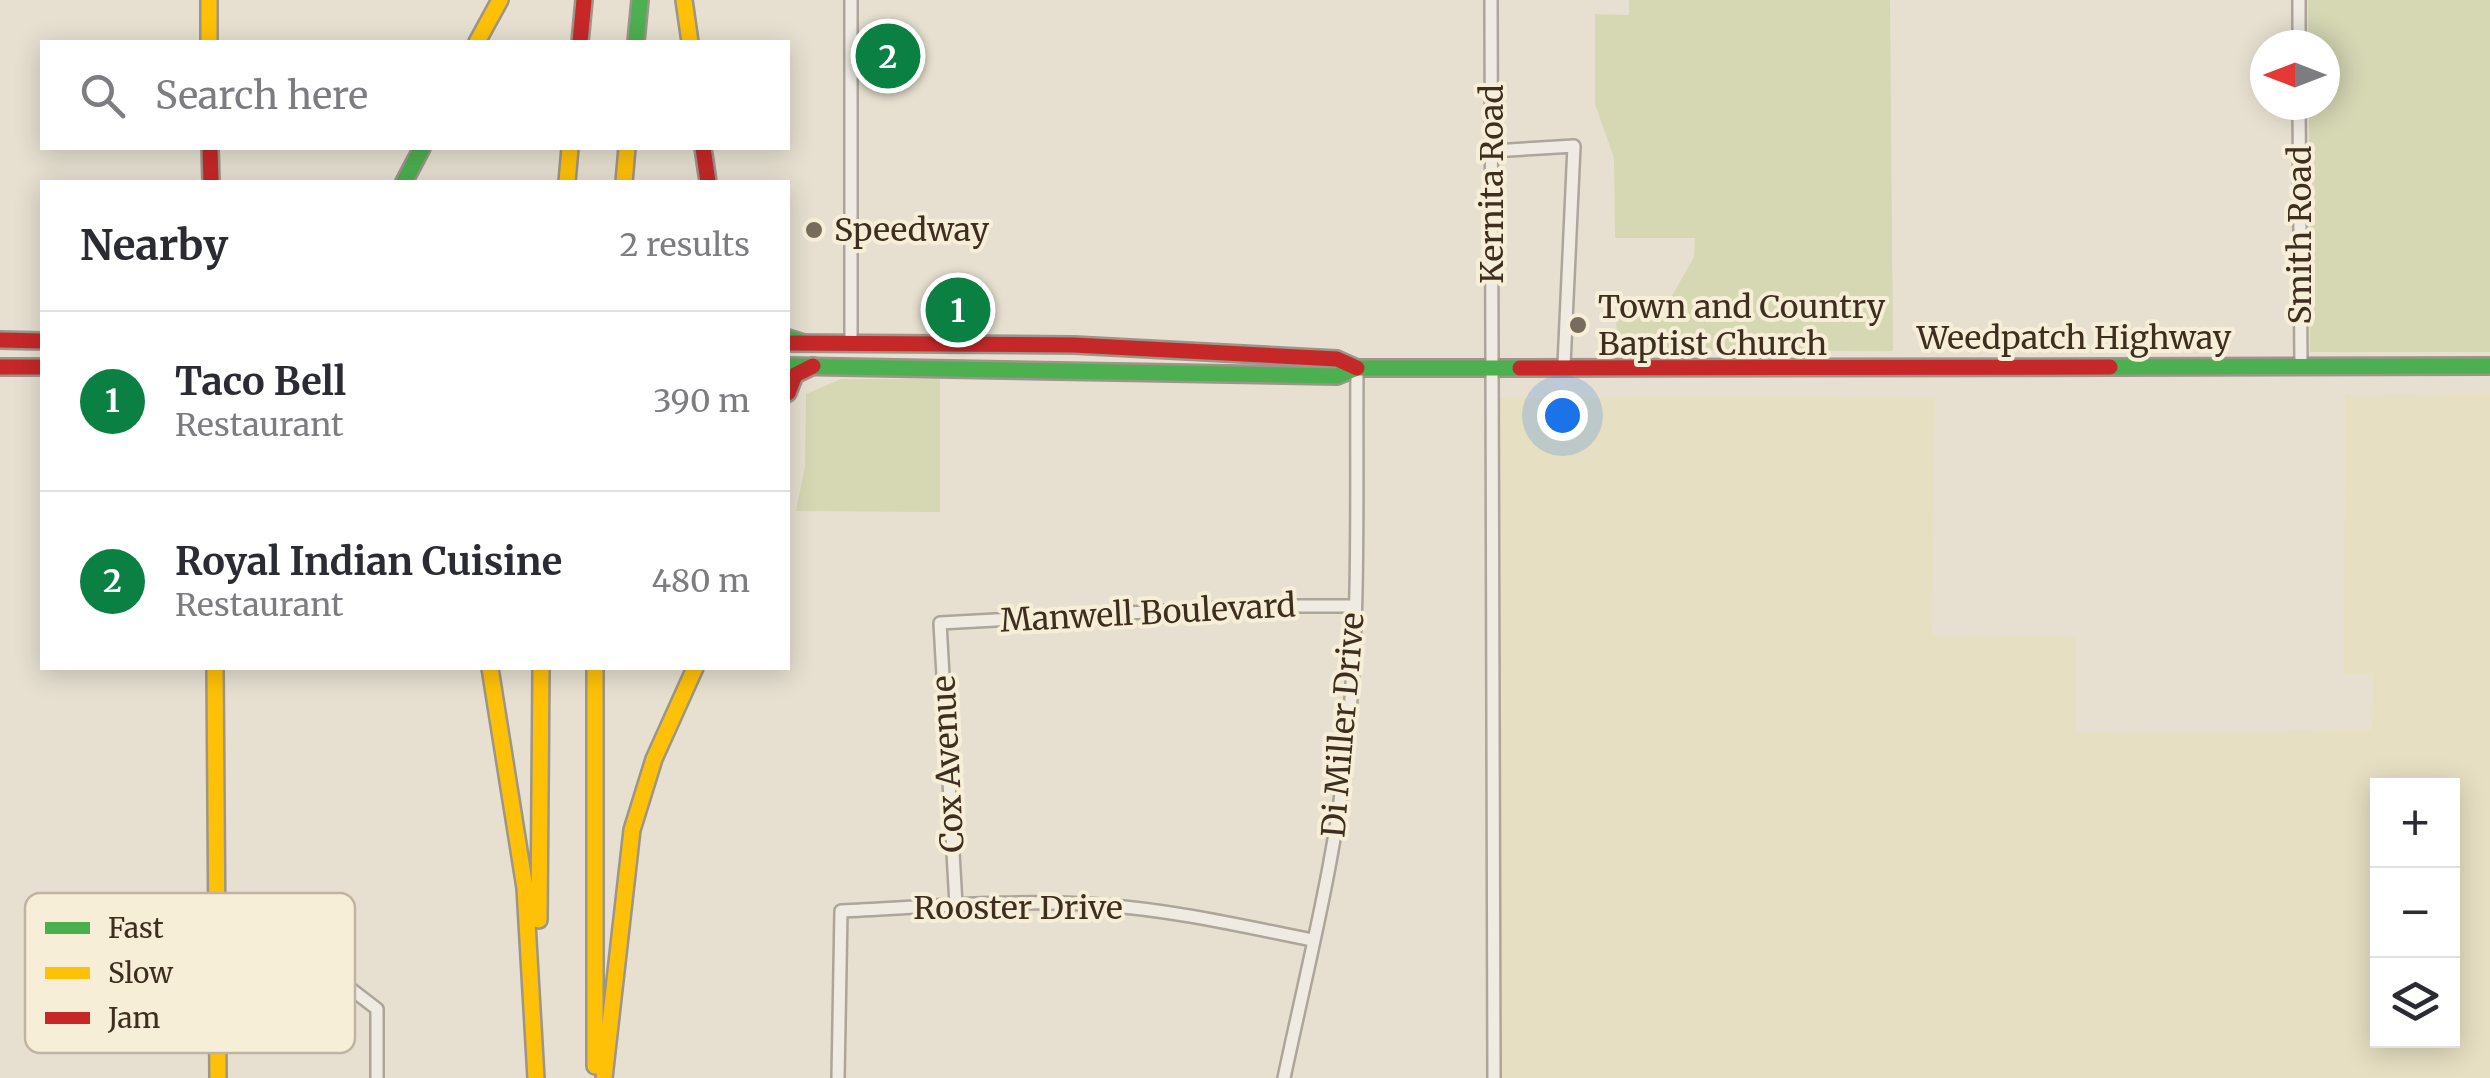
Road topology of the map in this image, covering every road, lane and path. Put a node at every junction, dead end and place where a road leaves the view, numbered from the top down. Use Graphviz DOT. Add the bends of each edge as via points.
graph roads {
  1 [pos="208,0"];
  2 [pos="500,0"];
  3 [pos="584,0"];
  4 [pos="640,0"];
  5 [pos="684,0"];
  6 [pos="850,0"];
  7 [pos="1491,0"];
  8 [pos="2299,0"];
  9 [pos="2299,30"];
  10 [pos="209,40"];
  11 [pos="478,40"];
  12 [pos="580,40"];
  13 [pos="636,40"];
  14 [pos="690,40"];
  15 [pos="2300,120"];
  16 [pos="210,150"];
  17 [pos="421,150"];
  18 [pos="570,150"];
  19 [pos="626,150"];
  20 [pos="703,150"];
  21 [pos="1492,151"];
  22 [pos="211,180"];
  23 [pos="405,180"];
  24 [pos="567,180"];
  25 [pos="624,180"];
  26 [pos="708,180"];
  27 [pos="0,340"];
  28 [pos="40,341"];
  29 [pos="793,342"];
  30 [pos="852,343"];
  31 [pos="1564,365"];
  32 [pos="40,366"];
  33 [pos="790,366"];
  34 [pos="814,366"];
  35 [pos="2301,366"];
  36 [pos="2490,366"];
  37 [pos="0,367"];
  38 [pos="1357,368"];
  39 [pos="1492,368"];
  40 [pos="790,388"];
  41 [pos="1355,606"];
  42 [pos="940,623"];
  43 [pos="215,670"];
  44 [pos="490,670"];
  45 [pos="541,670"];
  46 [pos="595,670"];
  47 [pos="693,670"];
  48 [pos="217,893"];
  49 [pos="956,905"];
  50 [pos="1312,940"];
  51 [pos="355,993"];
  52 [pos="376,1078"];
  53 [pos="538,1078"];
  54 [pos="596,1078"];
  55 [pos="604,1078"];
  56 [pos="838,1078"];
  57 [pos="1284,1078"];
  58 [pos="1494,1078"];
  1 -- 10 [label="main road"];
  2 -- 11 [label="main road"];
  3 -- 12 [label="main road"];
  4 -- 13 [label="main road"];
  5 -- 14 [label="main road"];
  6 -- 30 [label="street"];
  7 -- 21 [label="street, Kernita Road"];
  8 -- 9 [label="street"];
  15 -- 35 [label="street, Smith Road"];
  16 -- 22 [label="main road"];
  17 -- 23 [label="main road"];
  18 -- 24 [label="main road"];
  19 -- 25 [label="main road"];
  20 -- 26 [label="main road"];
  21 -- 31 [label="street" via="1574,146"];
  21 -- 39 [label="street, Kernita Road"];
  27 -- 28 [label="main road"];
  29 -- 30 [label="main road, Weedpatch Highway"];
  30 -- 38 [label="main road, Weedpatch Highway" via="1172,348 1337,359"];
  31 -- 35 [label="main road, Weedpatch Highway"];
  31 -- 39 [label="main road, Weedpatch Highway"];
  32 -- 37 [label="main road"];
  33 -- 34 [label="main road, Weedpatch Highway"];
  34 -- 38 [label="main road, Weedpatch Highway" via="1271,376 1336,376"];
  34 -- 40 [label="main road" via="795,375"];
  35 -- 36 [label="main road, Weedpatch Highway"];
  38 -- 39 [label="main road, Weedpatch Highway"];
  38 -- 41 [label="street, Di Miller Drive"];
  39 -- 58 [label="street, Kernita Road"];
  41 -- 42 [label="street, Manwell Boulevard"];
  41 -- 50 [label="street, Di Miller Drive" via="1342,788"];
  42 -- 49 [label="street, Cox Avenue"];
  43 -- 48 [label="main road"];
  44 -- 53 [label="main road" via="525,888"];
  45 -- 53 [label="main road"];
  46 -- 54 [label="main road"];
  47 -- 55 [label="main road" via="654,755 630,839"];
  49 -- 50 [label="street, Rooster Drive" via="1118,906"];
  49 -- 56 [label="street, Rooster Drive" via="841,911"];
  50 -- 57 [label="street, Di Miller Drive"];
  51 -- 52 [label="street" via="377,1008"];
}
